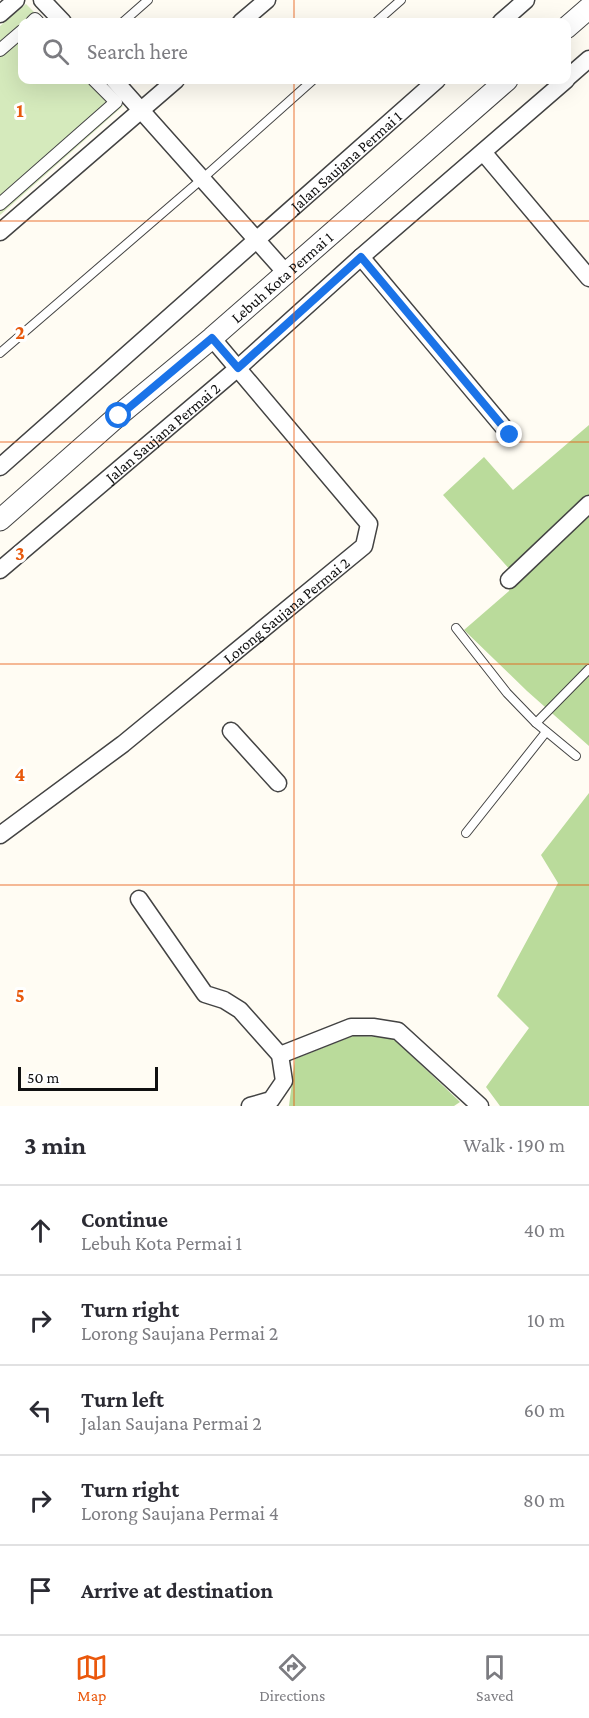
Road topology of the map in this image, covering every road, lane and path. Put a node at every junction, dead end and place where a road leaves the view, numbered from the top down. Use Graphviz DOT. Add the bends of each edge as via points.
graph roads {
  1 [pos="16,0"];
  2 [pos="42,0"];
  3 [pos="148,0"];
  4 [pos="267,0"];
  5 [pos="401,0"];
  6 [pos="526,0"];
  7 [pos="589,8"];
  8 [pos="0,14"];
  9 [pos="59,18"];
  10 [pos="128,18"];
  11 [pos="246,18"];
  12 [pos="381,18"];
  13 [pos="506,18"];
  14 [pos="571,24"];
  15 [pos="18,34"];
  16 [pos="0,50"];
  17 [pos="589,59"];
  18 [pos="571,75"];
  19 [pos="98,84"];
  20 [pos="118,84"];
  21 [pos="171,84"];
  22 [pos="308,84"];
  23 [pos="433,84"];
  24 [pos="502,84"];
  25 [pos="560,84"];
  26 [pos="142,110"];
  27 [pos="483,152"];
  28 [pos="202,179"];
  29 [pos="0,204"];
  30 [pos="0,232"];
  31 [pos="256,241"];
  32 [pos="361,257"];
  33 [pos="286,273"];
  34 [pos="589,278"];
  35 [pos="212,338"];
  36 [pos="0,353"];
  37 [pos="238,368"];
  38 [pos="510,435"];
  39 [pos="0,466"];
  40 [pos="589,504"];
  41 [pos="0,519"];
  42 [pos="0,570"];
  43 [pos="509,580"];
  44 [pos="456,628"];
  45 [pos="589,669"];
  46 [pos="536,723"];
  47 [pos="231,731"];
  48 [pos="546,732"];
  49 [pos="576,756"];
  50 [pos="278,783"];
  51 [pos="466,833"];
  52 [pos="0,835"];
  53 [pos="139,899"];
  54 [pos="280,1055"];
  55 [pos="250,1106"];
  56 [pos="480,1106"];
  1 -- 8 [label="street"];
  2 -- 9 [label="street"];
  3 -- 10 [label="lane"];
  4 -- 11 [label="street"];
  5 -- 12 [label="lane"];
  6 -- 13 [label="street"];
  7 -- 14 [label="street"];
  15 -- 16 [label="street"];
  17 -- 18 [label="street, Jalan Saujana Permai 2"];
  19 -- 29 [label="street" via="116,102"];
  20 -- 26 [label="street"];
  21 -- 26 [label="street"];
  22 -- 28 [label="lane"];
  23 -- 31 [label="street, Jalan Saujana Permai 1"];
  24 -- 33 [label="street, Lebuh Kota Permai 1"];
  25 -- 27 [label="street, Jalan Saujana Permai 2"];
  26 -- 28 [label="street"];
  26 -- 30 [label="street"];
  27 -- 32 [label="street, Jalan Saujana Permai 2"];
  27 -- 34 [label="street"];
  28 -- 31 [label="street"];
  28 -- 36 [label="lane"];
  31 -- 33 [label="street"];
  31 -- 39 [label="street"];
  32 -- 37 [label="street, Jalan Saujana Permai 2"];
  32 -- 38 [label="street"];
  33 -- 35 [label="street, Lebuh Kota Permai 1"];
  35 -- 37 [label="street, Lorong Saujana Permai 2"];
  35 -- 41 [label="street, Lebuh Kota Permai 1"];
  37 -- 42 [label="street, Jalan Saujana Permai 2"];
  37 -- 52 [label="street, Lorong Saujana Permai 2" via="369,524 364,546 123,744"];
  40 -- 43 [label="street"];
  44 -- 46 [label="lane"];
  45 -- 46 [label="lane"];
  46 -- 48 [label="lane"];
  47 -- 50 [label="street"];
  48 -- 49 [label="lane"];
  48 -- 51 [label="lane"];
  53 -- 54 [label="street" via="205,994 240,1010"];
  54 -- 55 [label="street" via="284,1081 271,1100"];
  54 -- 56 [label="street" via="351,1028 398,1031"];
}
